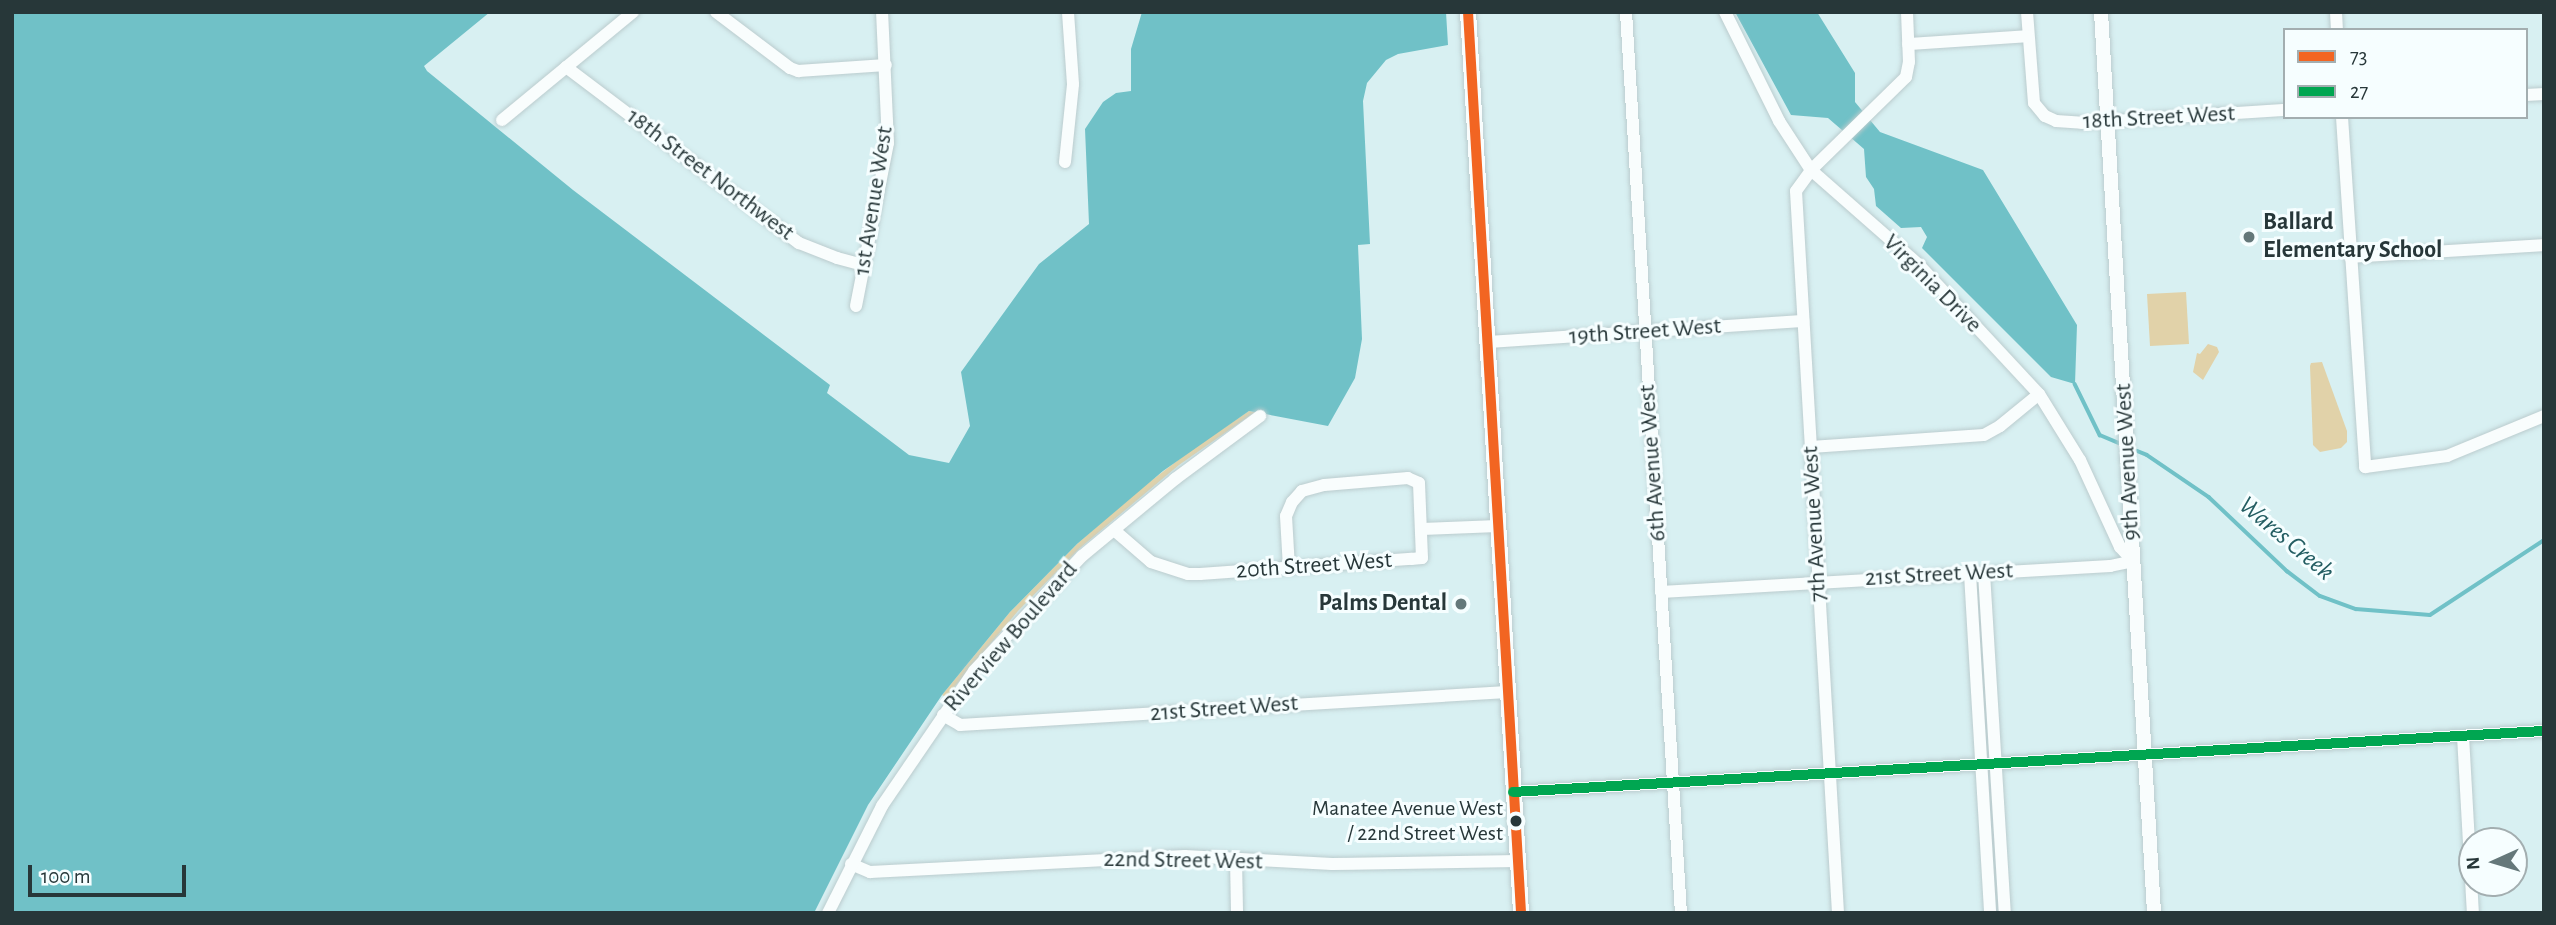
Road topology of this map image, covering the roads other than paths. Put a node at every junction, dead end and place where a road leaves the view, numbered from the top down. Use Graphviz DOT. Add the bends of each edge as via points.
graph roads {
  1 [pos="633,12"];
  2 [pos="716,12"];
  3 [pos="882,12"];
  4 [pos="1068,12"];
  5 [pos="1468,12"];
  6 [pos="1626,12"];
  7 [pos="1725,12"];
  8 [pos="1907,12"];
  9 [pos="2027,12"];
  10 [pos="2101,12"];
  11 [pos="2028,36"];
  12 [pos="1908,44"];
  13 [pos="886,65"];
  14 [pos="566,67"];
  15 [pos="2283,110"];
  16 [pos="2342,119"];
  17 [pos="502,120"];
  18 [pos="2108,121"];
  19 [pos="1065,162"];
  20 [pos="1811,170"];
  21 [pos="2544,245"];
  22 [pos="2350,257"];
  23 [pos="864,265"];
  24 [pos="856,306"];
  25 [pos="1803,321"];
  26 [pos="1644,332"];
  27 [pos="1487,342"];
  28 [pos="2039,394"];
  29 [pos="1259,416"];
  30 [pos="2544,416"];
  31 [pos="1811,447"];
  32 [pos="1498,526"];
  33 [pos="1422,529"];
  34 [pos="1114,530"];
  35 [pos="2133,561"];
  36 [pos="1289,568"];
  37 [pos="1984,573"];
  38 [pos="1970,574"];
  39 [pos="1818,581"];
  40 [pos="1661,592"];
  41 [pos="1507,692"];
  42 [pos="943,715"];
  43 [pos="2544,731"];
  44 [pos="2463,736"];
  45 [pos="2145,755"];
  46 [pos="1981,764"];
  47 [pos="1996,764"];
  48 [pos="1830,773"];
  49 [pos="1672,782"];
  50 [pos="1513,792"];
  51 [pos="1236,859"];
  52 [pos="1517,862"];
  53 [pos="851,864"];
  54 [pos="828,913"];
  55 [pos="1237,913"];
  56 [pos="1521,913"];
  57 [pos="1681,913"];
  58 [pos="1838,913"];
  59 [pos="1990,913"];
  60 [pos="2005,913"];
  61 [pos="2154,913"];
  62 [pos="2473,913"];
  1 -- 14 [label="street"];
  2 -- 13 [label="street" via="798,71"];
  3 -- 13 [label="street, 1st Avenue West"];
  4 -- 19 [label="street" via="1073,84"];
  5 -- 27 [label="main road"];
  6 -- 26 [label="street, 6th Avenue West"];
  7 -- 20 [label="street, Virginia Drive" via="1779,121"];
  8 -- 12 [label="street, 7th Avenue West"];
  9 -- 11 [label="street"];
  10 -- 18 [label="street, 9th Avenue West"];
  11 -- 12 [label="street"];
  11 -- 18 [label="street, 18th Street West" via="2037,108 2064,124"];
  12 -- 20 [label="street, 7th Avenue West" via="1906,77"];
  13 -- 23 [label="street, 1st Avenue West" via="886,157"];
  14 -- 17 [label="street"];
  14 -- 23 [label="street, 18th Street Northwest" via="799,243"];
  15 -- 18 [label="street, 18th Street West"];
  16 -- 22 [label="street"];
  18 -- 35 [label="street, 9th Avenue West"];
  20 -- 25 [label="street, 7th Avenue West" via="1796,191"];
  20 -- 28 [label="street, Virginia Drive" via="1919,265"];
  21 -- 22 [label="street"];
  22 -- 30 [label="street" via="2365,467 2447,456"];
  23 -- 24 [label="street, 1st Avenue West"];
  25 -- 26 [label="street, 19th Street West"];
  25 -- 31 [label="street, 7th Avenue West"];
  26 -- 27 [label="street, 19th Street West"];
  26 -- 40 [label="street, 6th Avenue West"];
  27 -- 32 [label="main road"];
  28 -- 31 [label="street" via="1984,435"];
  28 -- 35 [label="street, Virginia Drive" via="2080,460 2120,547"];
  29 -- 34 [label="street, Riverview Boulevard"];
  31 -- 39 [label="street, 7th Avenue West"];
  32 -- 33 [label="street, 20th Street West"];
  32 -- 41 [label="main road"];
  33 -- 36 [label="street, 20th Street West" via="1422,558"];
  33 -- 36 [label="street" via="1420,488 1414,479 1311,486 1297,496 1286,516"];
  34 -- 36 [label="street, 20th Street West" via="1151,562 1175,572"];
  34 -- 42 [label="street, Riverview Boulevard" via="1044,595 974,671"];
  35 -- 37 [label="street, 21st Street West"];
  35 -- 45 [label="street, 9th Avenue West"];
  37 -- 38 [label="street, 21st Street West"];
  37 -- 47 [label="street"];
  38 -- 39 [label="street, 21st Street West"];
  38 -- 46 [label="street"];
  39 -- 40 [label="street, 21st Street West"];
  39 -- 48 [label="street, 7th Avenue West"];
  40 -- 49 [label="street, 6th Avenue West"];
  41 -- 42 [label="street, 21st Street West" via="985,724 960,725"];
  41 -- 50 [label="main road"];
  42 -- 53 [label="street, Riverview Boulevard"];
  43 -- 44 [label="street"];
  44 -- 45 [label="street"];
  44 -- 62 [label="street"];
  45 -- 47 [label="street"];
  45 -- 61 [label="street, 9th Avenue West"];
  46 -- 47 [label="street"];
  46 -- 48 [label="street"];
  46 -- 59 [label="street"];
  47 -- 60 [label="street"];
  48 -- 49 [label="street"];
  48 -- 58 [label="street, 7th Avenue West"];
  49 -- 50 [label="street"];
  49 -- 57 [label="street, 6th Avenue West"];
  50 -- 52 [label="main road"];
  51 -- 52 [label="street, 22nd Street West" via="1332,864"];
  51 -- 53 [label="street, 22nd Street West" via="1133,857 870,872"];
  51 -- 55 [label="street"];
  52 -- 56 [label="main road"];
  53 -- 54 [label="street, Riverview Boulevard"];
}
